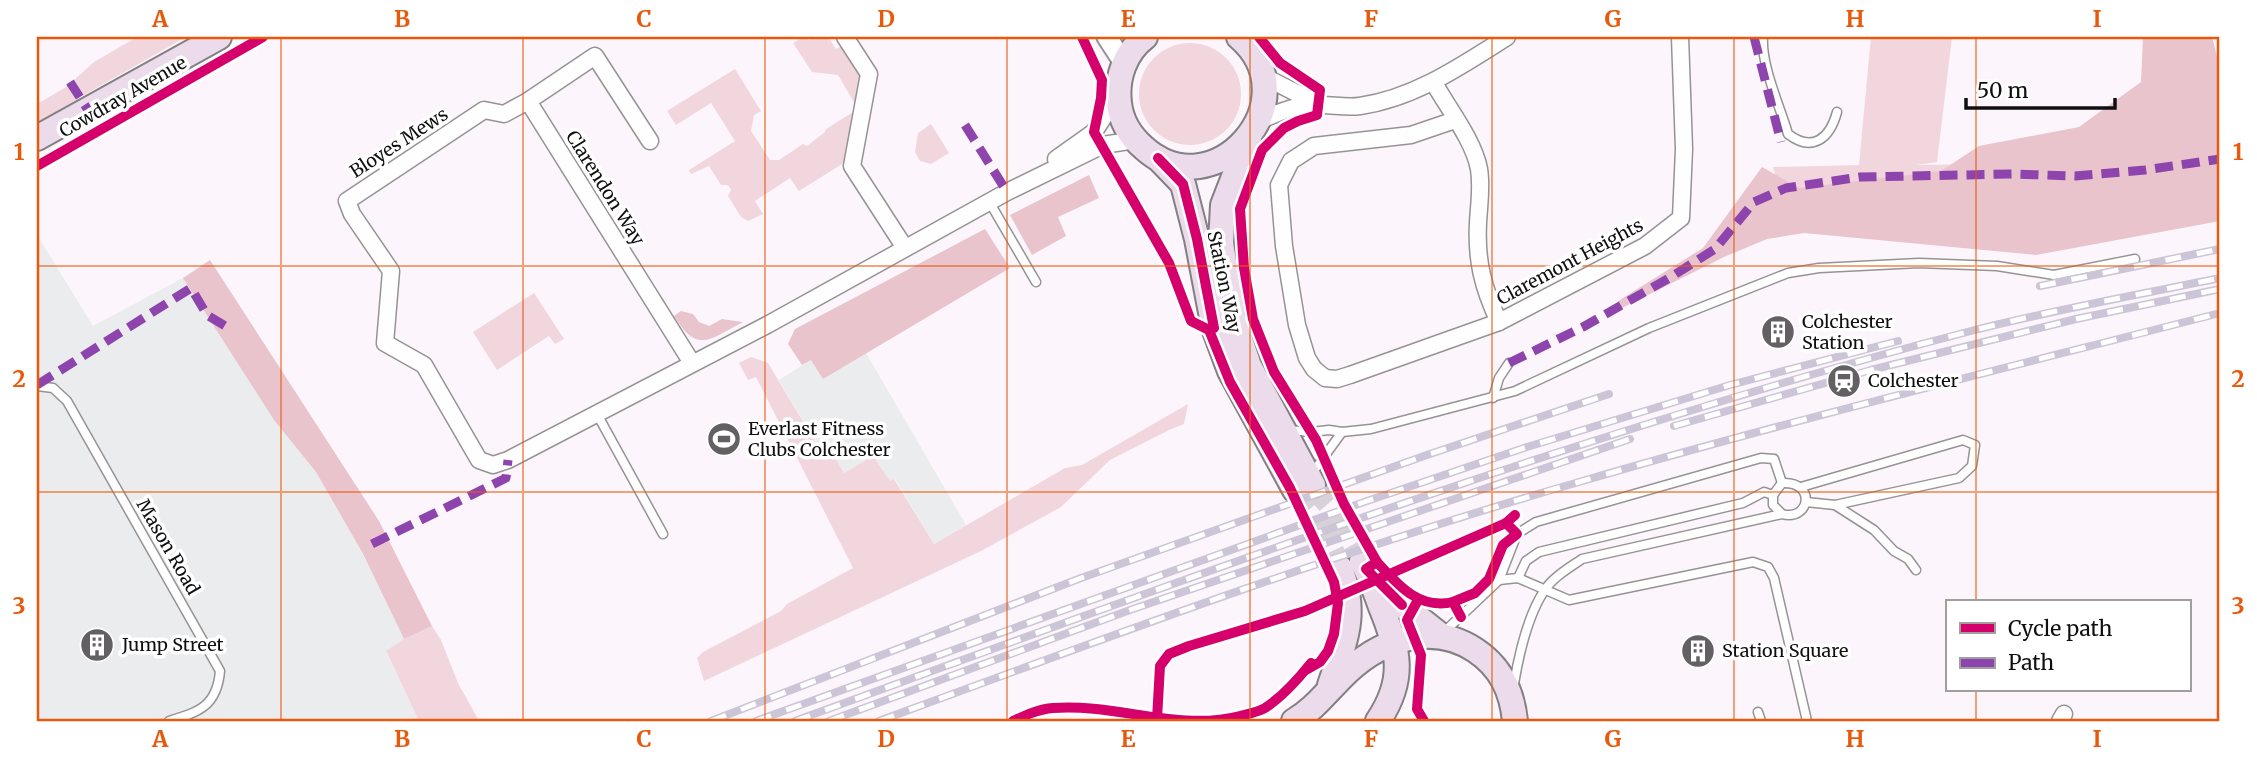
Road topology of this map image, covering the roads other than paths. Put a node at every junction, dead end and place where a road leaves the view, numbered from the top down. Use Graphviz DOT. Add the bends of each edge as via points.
graph roads {
  1 [pos="219,37"];
  2 [pos="845,37"];
  3 [pos="1107,37"];
  4 [pos="1145,37"];
  5 [pos="1239,37"];
  6 [pos="1507,37"];
  7 [pos="1680,37"];
  8 [pos="1763,37"];
  9 [pos="1124,63"];
  10 [pos="1263,76"];
  11 [pos="1434,83"];
  12 [pos="1118,95"];
  13 [pos="528,101"];
  14 [pos="1318,104"];
  15 [pos="1837,112"];
  16 [pos="1454,120"];
  17 [pos="1254,129"];
  18 [pos="37,138"];
  19 [pos="1135,140"];
  20 [pos="650,141"];
  21 [pos="1158,158"];
  22 [pos="1007,192"];
  23 [pos="990,202"];
  24 [pos="905,248"];
  25 [pos="2135,259"];
  26 [pos="1036,282"];
  27 [pos="1499,322"];
  28 [pos="692,363"];
  29 [pos="1509,363"];
  30 [pos="37,386"];
  31 [pos="1493,398"];
  32 [pos="597,414"];
  33 [pos="1282,429"];
  34 [pos="1342,432"];
  35 [pos="1305,483"];
  36 [pos="1782,483"];
  37 [pos="1801,487"];
  38 [pos="1773,495"];
  39 [pos="1806,502"];
  40 [pos="1835,505"];
  41 [pos="1782,514"];
  42 [pos="663,534"];
  43 [pos="1356,566"];
  44 [pos="1916,570"];
  45 [pos="1518,578"];
  46 [pos="1499,580"];
  47 [pos="1545,590"];
  48 [pos="1440,635"];
  49 [pos="1405,640"];
  50 [pos="1326,695"];
  51 [pos="1758,712"];
  52 [pos="1514,713"];
  53 [pos="169,721"];
  54 [pos="1294,721"];
  55 [pos="1319,721"];
  56 [pos="1378,721"];
  57 [pos="1760,721"];
  58 [pos="1807,721"];
  1 -- 18 [label="main road, Cowdray Avenue"];
  2 -- 24 [label="street" via="869,74 852,166"];
  3 -- 9 [label="street"];
  4 -- 9 [label="main road"];
  5 -- 10 [label="main road" via="1250,48"];
  6 -- 11 [label="street"];
  7 -- 27 [label="street, Claremont Heights" via="1681,218 1645,246"];
  8 -- 15 [label="lane" via="1788,134 1810,144 1824,137"];
  9 -- 12 [label="main road"];
  10 -- 14 [label="street"];
  10 -- 17 [label="main road, Station Way" via="1264,100"];
  11 -- 14 [label="street" via="1359,106"];
  11 -- 16 [label="street, Claremont Heights"];
  12 -- 19 [label="main road" via="1123,121"];
  12 -- 22 [label="street" via="1094,132"];
  13 -- 20 [label="street" via="596,56"];
  13 -- 28 [label="street, Clarendon Way"];
  13 -- 32 [label="street, Bloyes Mews" via="504,114 484,110 348,201 391,271 385,344 424,365 479,460 493,465 508,460"];
  14 -- 17 [label="street" via="1279,112"];
  16 -- 27 [label="street, Claremont Heights" via="1478,166 1478,255 1484,289"];
  16 -- 27 [label="street, Claremont Heights" via="1410,135 1314,146 1291,161 1279,185 1297,324 1314,369 1325,378 1337,379"];
  17 -- 21 [label="main road" via="1234,152 1216,162 1174,164"];
  17 -- 33 [label="main road, Station Way" via="1223,205 1221,243 1237,333"];
  19 -- 21 [label="main road, Station Way"];
  19 -- 22 [label="street" via="1103,145"];
  21 -- 35 [label="main road, Station Way" via="1183,184 1214,328 1230,371"];
  22 -- 23 [label="street"];
  23 -- 24 [label="street"];
  23 -- 26 [label="lane"];
  24 -- 28 [label="street"];
  25 -- 31 [label="lane" via="2054,275 1997,266 1919,263 1788,273 1649,328"];
  28 -- 32 [label="street"];
  29 -- 31 [label="lane"];
  30 -- 53 [label="lane, Mason Road" via="52,388 67,401 219,671 213,697 198,713"];
  31 -- 34 [label="lane"];
  32 -- 42 [label="lane"];
  33 -- 34 [label="lane"];
  33 -- 35 [label="main road, Station Way"];
  34 -- 35 [label="lane"];
  36 -- 37 [label="lane"];
  36 -- 38 [label="lane"];
  36 -- 46 [label="lane" via="1774,459 1761,458 1536,522 1517,534"];
  37 -- 39 [label="lane"];
  37 -- 40 [label="lane" via="1963,440 1975,445 1972,466 1959,478"];
  38 -- 41 [label="lane" via="1773,505"];
  38 -- 45 [label="lane" via="1764,492 1743,503 1539,552 1525,561"];
  39 -- 40 [label="lane"];
  39 -- 41 [label="lane" via="1798,513"];
  40 -- 44 [label="lane" via="1874,530"];
  41 -- 47 [label="lane" via="1582,559"];
  43 -- 48 [label="main road"];
  43 -- 49 [label="main road"];
  43 -- 50 [label="main road" via="1344,646"];
  45 -- 46 [label="lane"];
  45 -- 47 [label="lane"];
  46 -- 48 [label="lane"];
  47 -- 52 [label="lane" via="1519,656"];
  47 -- 58 [label="lane" via="1569,600 1753,562 1768,567"];
  48 -- 49 [label="main road"];
  48 -- 52 [label="main road" via="1466,644 1493,664 1502,676"];
  49 -- 50 [label="main road" via="1380,648 1355,665"];
  49 -- 56 [label="main road" via="1396,686"];
  50 -- 54 [label="main road"];
  50 -- 55 [label="main road"];
  51 -- 57 [label="lane"];
}
